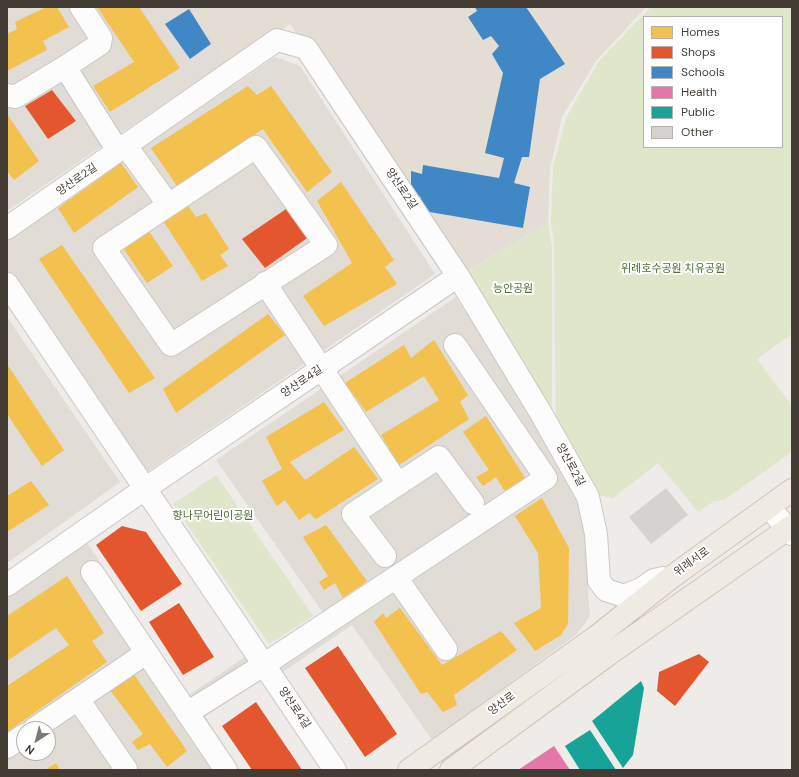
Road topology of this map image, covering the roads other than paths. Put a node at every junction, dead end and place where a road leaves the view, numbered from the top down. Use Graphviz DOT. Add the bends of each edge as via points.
graph roads {
  1 [pos="81,7"];
  2 [pos="66,67"];
  3 [pos="7,95"];
  4 [pos="122,148"];
  5 [pos="168,204"];
  6 [pos="7,228"];
  7 [pos="458,276"];
  8 [pos="265,283"];
  9 [pos="7,284"];
  10 [pos="455,345"];
  11 [pos="323,368"];
  12 [pos="398,484"];
  13 [pos="146,488"];
  14 [pos="792,490"];
  15 [pos="473,504"];
  16 [pos="769,507"];
  17 [pos="791,530"];
  18 [pos="385,556"];
  19 [pos="92,572"];
  20 [pos="672,576"];
  21 [pos="396,577"];
  22 [pos="7,584"];
  23 [pos="596,637"];
  24 [pos="446,649"];
  25 [pos="146,653"];
  26 [pos="264,664"];
  27 [pos="78,699"];
  28 [pos="187,713"];
  29 [pos="46,721"];
  30 [pos="16,741"];
  31 [pos="7,747"];
  32 [pos="126,769"];
  33 [pos="226,770"];
  34 [pos="335,770"];
  35 [pos="409,770"];
  36 [pos="451,770"];
  1 -- 2 [label="street" via="101,38 100,44"];
  2 -- 3 [label="street" via="15,97"];
  2 -- 4 [label="street"];
  4 -- 5 [label="street"];
  4 -- 6 [label="street, 양산로2길"];
  4 -- 7 [label="street, 양산로2길" via="277,40 306,48"];
  5 -- 8 [label="street" via="256,147 326,245"];
  5 -- 8 [label="street" via="104,248 171,345"];
  7 -- 11 [label="street, 양산로4길"];
  7 -- 20 [label="street, 양산로2길" via="588,497 596,534 599,581 606,590 624,596 654,580"];
  8 -- 11 [label="street"];
  9 -- 13 [label="street, 양산로4길"];
  10 -- 21 [label="street" via="546,478"];
  11 -- 12 [label="street"];
  11 -- 13 [label="street, 양산로4길"];
  12 -- 15 [label="street" via="439,457"];
  12 -- 18 [label="street" via="353,514"];
  13 -- 22 [label="street, 양산로4길"];
  13 -- 26 [label="street, 양산로4길"];
  14 -- 16 [label="main road, 위례서로"];
  16 -- 17 [label="street"];
  16 -- 20 [label="main road, 위례서로"];
  17 -- 36 [label="main road, 양산로" via="609,654"];
  19 -- 25 [label="street"];
  20 -- 23 [label="main road, 위례서로"];
  21 -- 24 [label="street"];
  21 -- 26 [label="street"];
  23 -- 35 [label="main road, 양산로"];
  25 -- 27 [label="street"];
  25 -- 28 [label="street"];
  26 -- 28 [label="street"];
  26 -- 34 [label="street, 양산로4길"];
  27 -- 29 [label="street"];
  27 -- 32 [label="street"];
  28 -- 33 [label="street"];
  30 -- 31 [label="street"];
}
